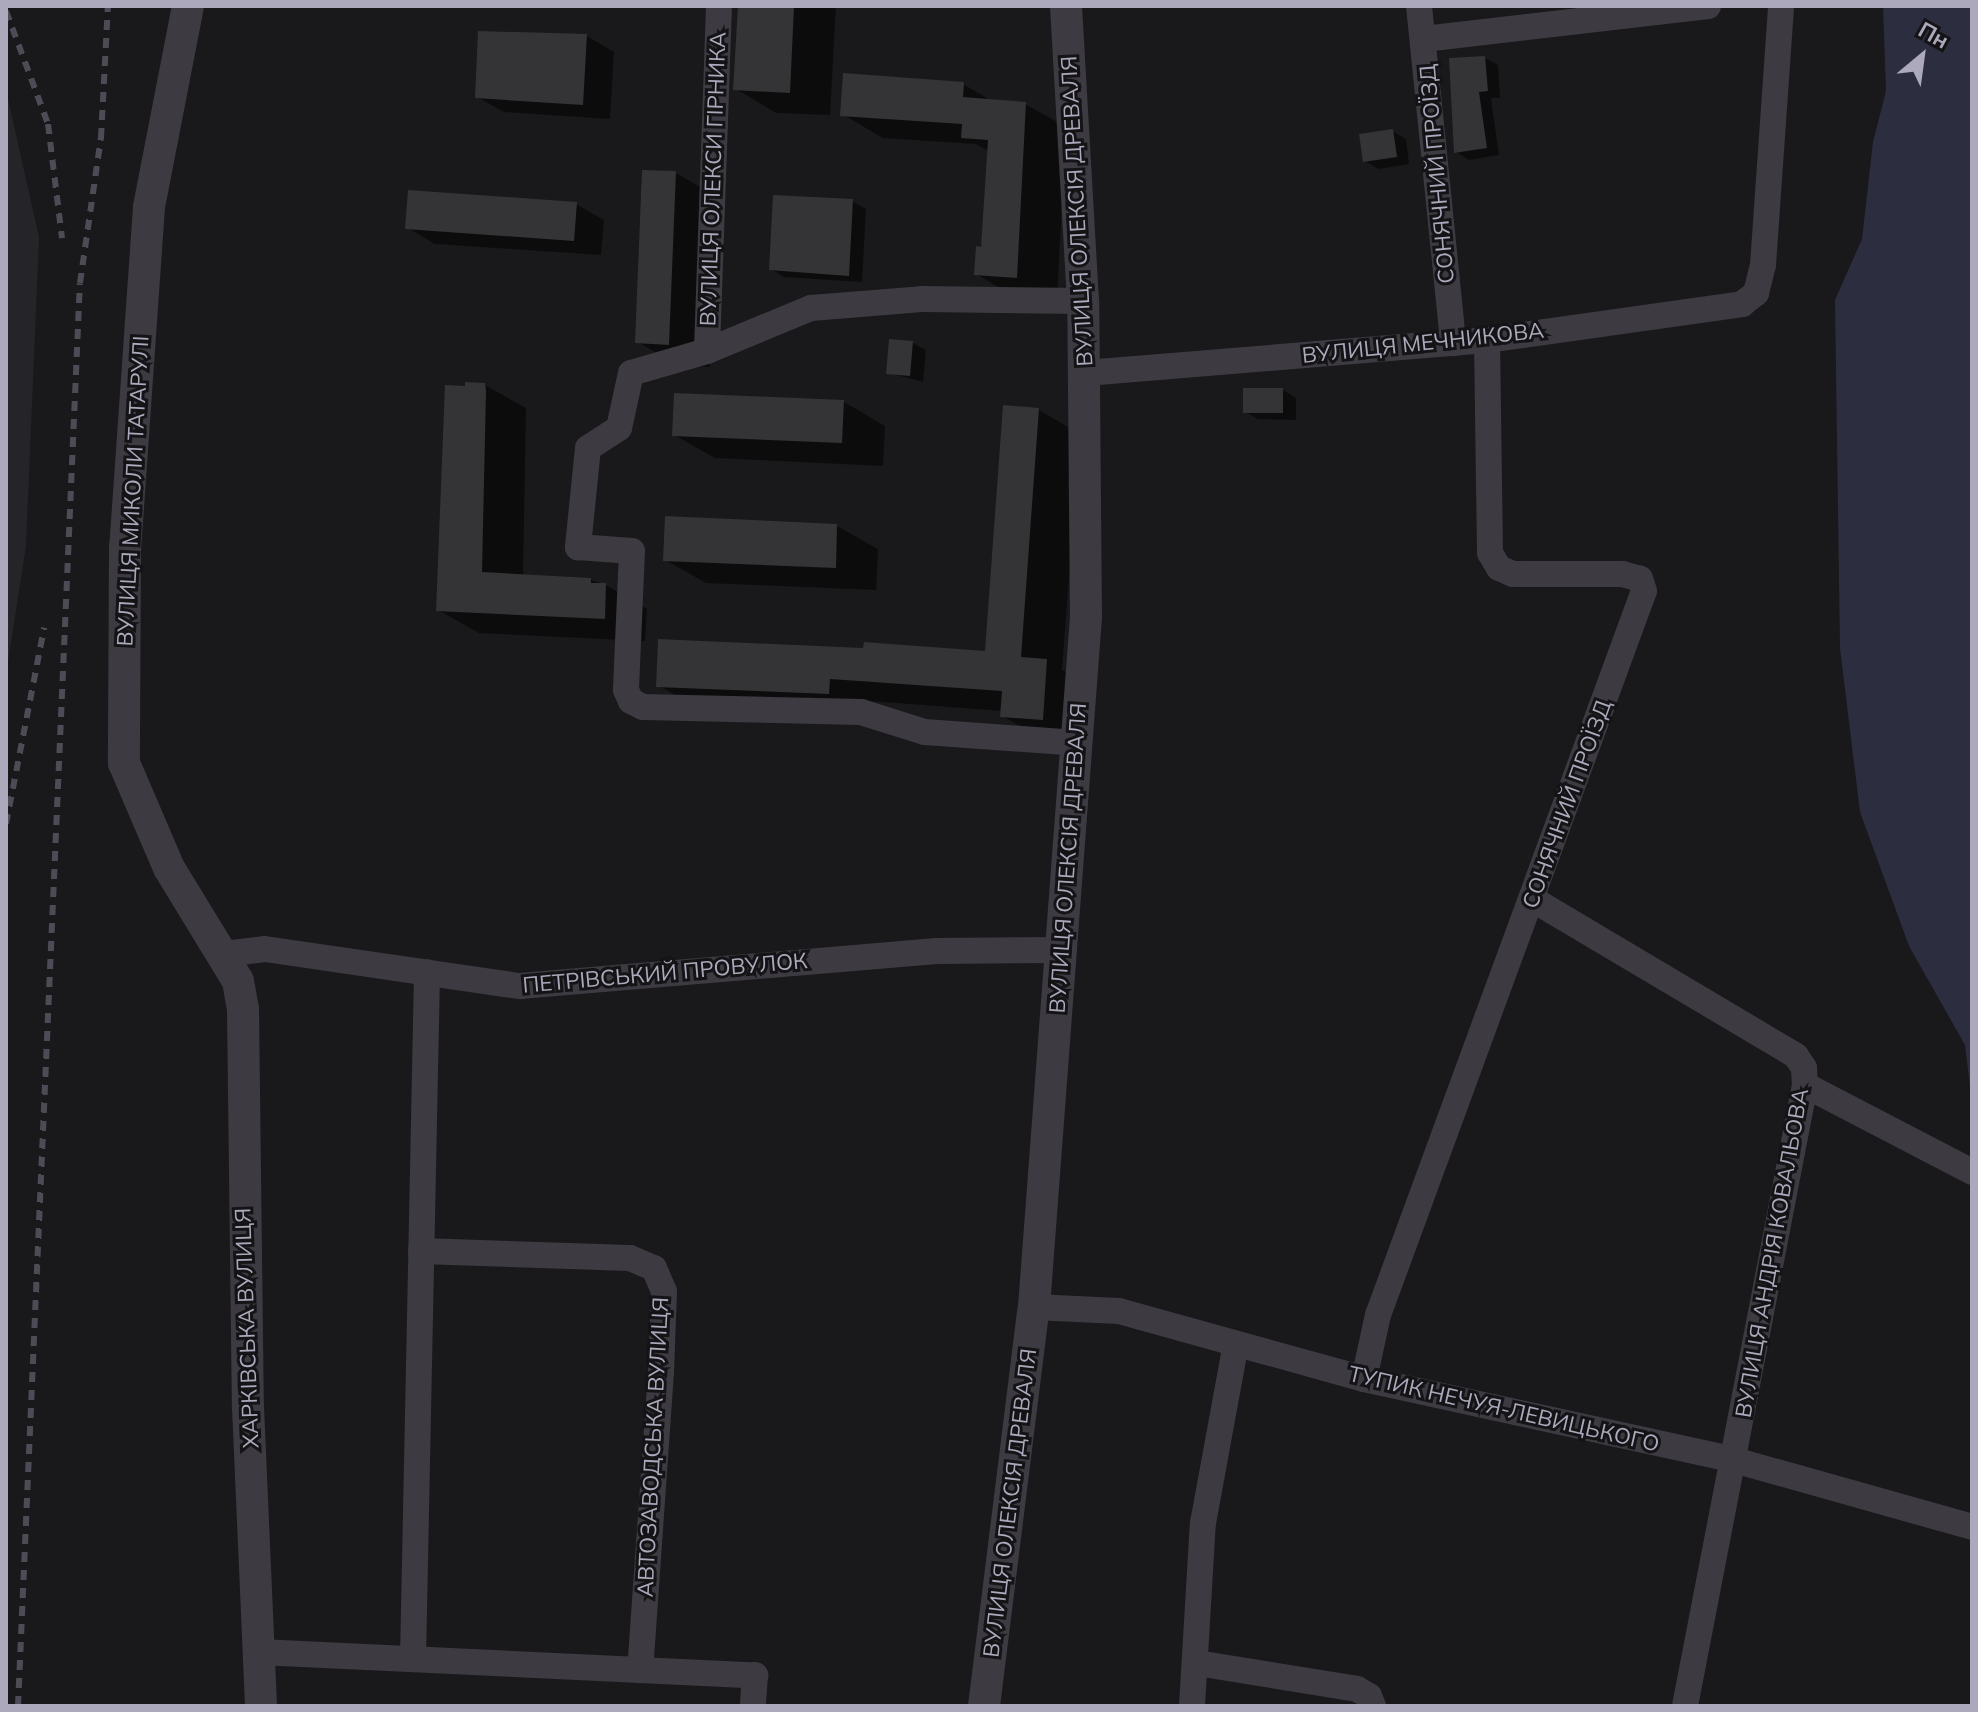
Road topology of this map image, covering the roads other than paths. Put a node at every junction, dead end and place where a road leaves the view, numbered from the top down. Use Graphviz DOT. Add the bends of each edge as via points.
graph roads {
  1 [pos="188,6"];
  2 [pos="719,6"];
  3 [pos="1066,6"];
  4 [pos="1419,6"];
  5 [pos="1708,6"];
  6 [pos="1781,6"];
  7 [pos="1424,39"];
  8 [pos="1083,301"];
  9 [pos="1487,340"];
  10 [pos="1453,343"];
  11 [pos="707,351"];
  12 [pos="1086,373"];
  13 [pos="1077,743"];
  14 [pos="1532,899"];
  15 [pos="1062,950"];
  16 [pos="223,954"];
  17 [pos="427,972"];
  18 [pos="1805,1085"];
  19 [pos="1972,1172"];
  20 [pos="421,1251"];
  21 [pos="1034,1307"];
  22 [pos="1236,1344"];
  23 [pos="1364,1379"];
  24 [pos="1734,1460"];
  25 [pos="1972,1527"];
  26 [pos="259,1652"];
  27 [pos="413,1659"];
  28 [pos="1197,1663"];
  29 [pos="640,1670"];
  30 [pos="261,1706"];
  31 [pos="753,1706"];
  32 [pos="984,1706"];
  33 [pos="1192,1706"];
  34 [pos="1373,1706"];
  35 [pos="1685,1706"];
  1 -- 16 [label="street, ВУЛИЦЯ МИКОЛИ ТАТАРУЛІ" via="149,207 125,546 124,763 169,868"];
  2 -- 11 [label="street, ВУЛИЦЯ ОЛЕКСИ ГІРНИКА"];
  3 -- 8 [label="street, ВУЛИЦЯ ОЛЕКСІЯ ДРЕВАЛЯ"];
  4 -- 7 [label="street, СОНЯЧНИЙ ПРОЇЗД"];
  5 -- 7 [label="street"];
  6 -- 9 [label="street, ВУЛИЦЯ МЕЧНИКОВА" via="1764,252 1756,293 1742,304"];
  7 -- 10 [label="street, СОНЯЧНИЙ ПРОЇЗД"];
  8 -- 11 [label="street, ВУЛИЦЯ ОЛЕКСИ ГІРНИКА" via="922,299 811,308"];
  8 -- 12 [label="street, ВУЛИЦЯ ОЛЕКСІЯ ДРЕВАЛЯ"];
  9 -- 10 [label="street, ВУЛИЦЯ МЕЧНИКОВА"];
  9 -- 14 [label="street, СОНЯЧНИЙ ПРОЇЗД" via="1490,553 1499,568 1513,574 1622,574 1640,579 1644,591"];
  10 -- 12 [label="street, ВУЛИЦЯ МЕЧНИКОВА"];
  11 -- 13 [label="street" via="631,373 619,428 588,448 578,547 632,551 626,690 631,701 643,707 861,712 925,732"];
  12 -- 13 [label="street, ВУЛИЦЯ ОЛЕКСІЯ ДРЕВАЛЯ" via="1086,617"];
  13 -- 15 [label="street, ВУЛИЦЯ ОЛЕКСІЯ ДРЕВАЛЯ"];
  14 -- 18 [label="street, ВУЛИЦЯ АНДРІЯ КОВАЛЬОВА" via="1796,1056"];
  14 -- 23 [label="street, СОНЯЧНИЙ ПРОЇЗД" via="1378,1315"];
  15 -- 17 [label="street, ПЕТРІВСЬКИЙ ПРОВУЛОК" via="937,951 520,986"];
  15 -- 21 [label="street, ВУЛИЦЯ ОЛЕКСІЯ ДРЕВАЛЯ"];
  16 -- 17 [label="street, ПЕТРІВСЬКИЙ ПРОВУЛОК" via="265,949"];
  16 -- 26 [label="street, ХАРКІВСЬКА ВУЛИЦЯ" via="238,981 243,1009 247,1376"];
  17 -- 20 [label="street"];
  18 -- 19 [label="street"];
  18 -- 24 [label="street, ВУЛИЦЯ АНДРІЯ КОВАЛЬОВА"];
  20 -- 27 [label="street"];
  20 -- 29 [label="street, АВТОЗАВОДСЬКА ВУЛИЦЯ" via="630,1258 654,1268 664,1291"];
  21 -- 22 [label="street, ТУПИК НЕЧУЯ-ЛЕВИЦЬКОГО" via="1119,1311"];
  21 -- 32 [label="street, ВУЛИЦЯ ОЛЕКСІЯ ДРЕВАЛЯ"];
  22 -- 23 [label="street, ТУПИК НЕЧУЯ-ЛЕВИЦЬКОГО"];
  22 -- 28 [label="street" via="1203,1523"];
  23 -- 24 [label="street, ТУПИК НЕЧУЯ-ЛЕВИЦЬКОГО"];
  24 -- 25 [label="street, ТУПИК НЕЧУЯ-ЛЕВИЦЬКОГО"];
  24 -- 35 [label="street, ВУЛИЦЯ АНДРІЯ КОВАЛЬОВА"];
  26 -- 27 [label="street"];
  26 -- 30 [label="street, ХАРКІВСЬКА ВУЛИЦЯ"];
  27 -- 29 [label="street"];
  28 -- 33 [label="street"];
  28 -- 34 [label="street" via="1357,1689"];
  29 -- 31 [label="street" via="755,1675"];
}
